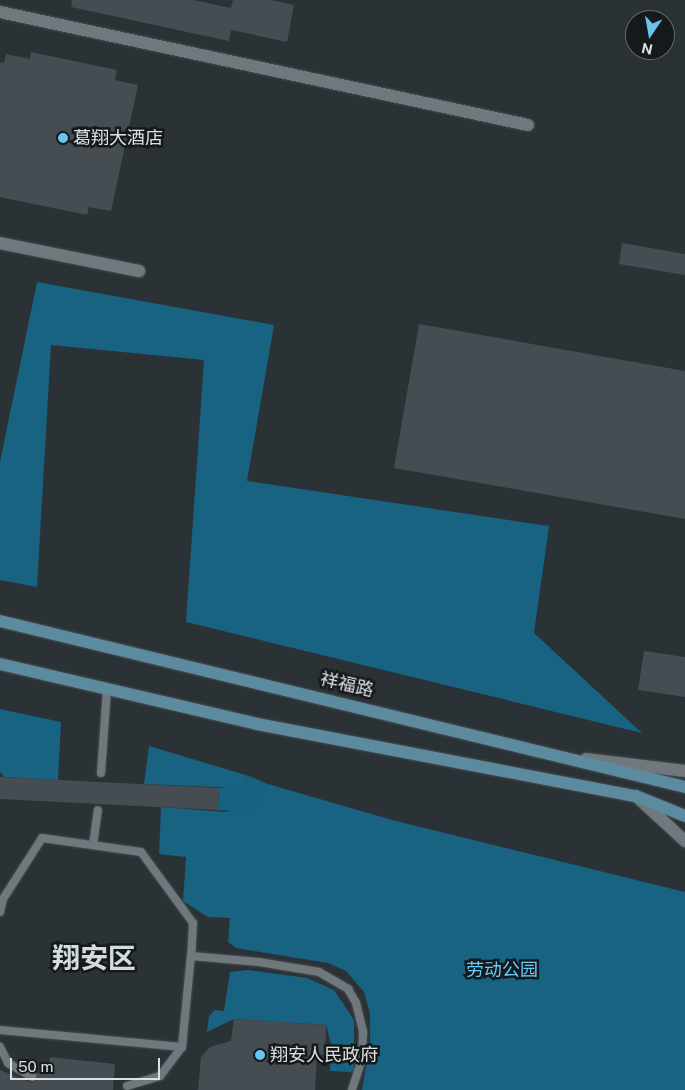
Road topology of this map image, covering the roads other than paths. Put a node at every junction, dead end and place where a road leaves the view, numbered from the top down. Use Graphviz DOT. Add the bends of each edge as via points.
graph roads {
  1 [pos="0,12"];
  2 [pos="528,125"];
  3 [pos="0,243"];
  4 [pos="139,271"];
  5 [pos="0,621"];
  6 [pos="0,664"];
  7 [pos="107,690"];
  8 [pos="571,758"];
  9 [pos="685,771"];
  10 [pos="101,773"];
  11 [pos="685,787"];
  12 [pos="636,796"];
  13 [pos="98,810"];
  14 [pos="685,816"];
  15 [pos="685,841"];
  16 [pos="93,845"];
  17 [pos="0,912"];
  18 [pos="191,956"];
  19 [pos="0,1030"];
  20 [pos="182,1047"];
  21 [pos="0,1048"];
  22 [pos="32,1077"];
  23 [pos="127,1086"];
  24 [pos="352,1090"];
  1 -- 2 [label="street"];
  3 -- 4 [label="street"];
  5 -- 8 [label="main road, 祥福路"];
  6 -- 7 [label="main road"];
  7 -- 10 [label="lane"];
  7 -- 12 [label="main road" via="257,724"];
  8 -- 9 [label="street"];
  8 -- 11 [label="main road, 祥福路"];
  12 -- 14 [label="main road"];
  12 -- 15 [label="street"];
  13 -- 16 [label="lane"];
  16 -- 17 [label="lane" via="42,838 3,899"];
  16 -- 18 [label="lane" via="141,852 193,923"];
  18 -- 20 [label="lane"];
  18 -- 24 [label="lane" via="319,972 348,989 356,1003 363,1032 362,1059"];
  19 -- 20 [label="lane"];
  20 -- 23 [label="lane" via="160,1076"];
  21 -- 22 [label="lane" via="8,1063"];
}
